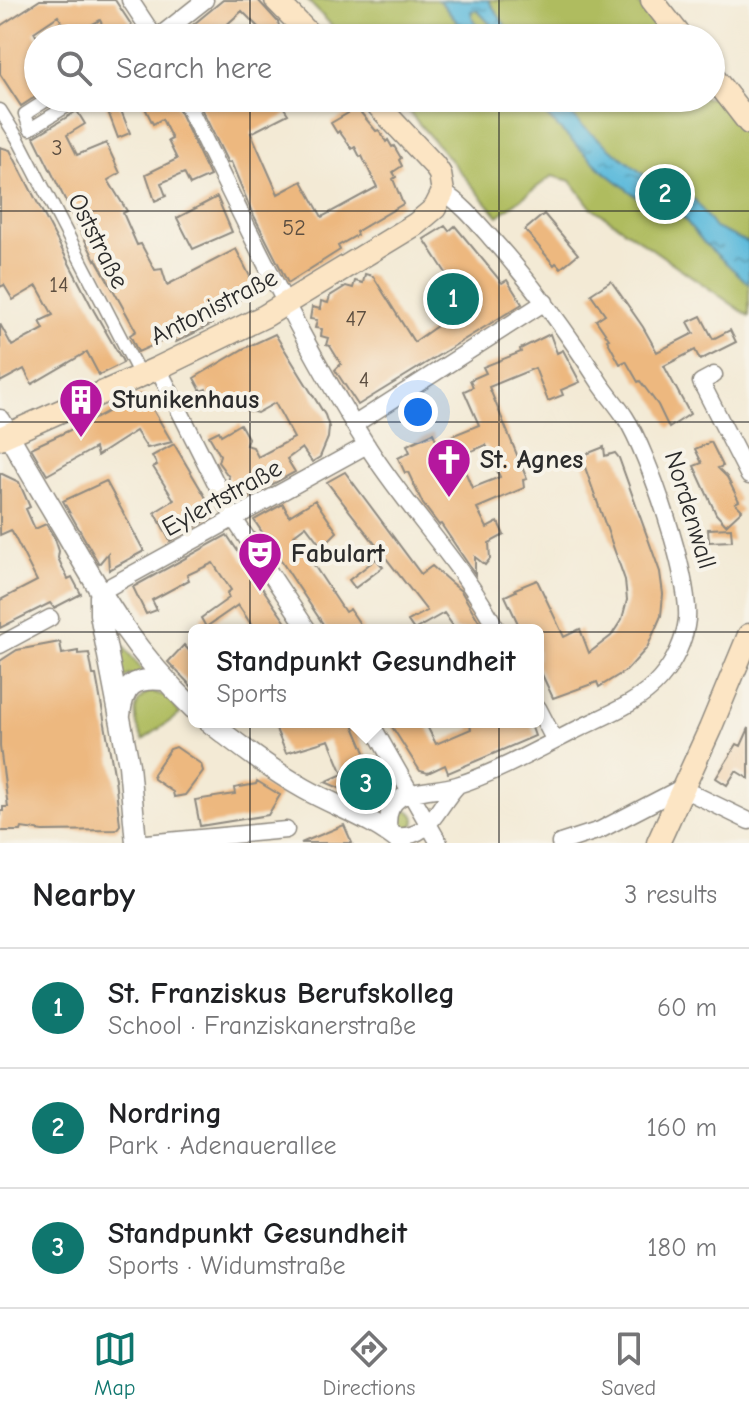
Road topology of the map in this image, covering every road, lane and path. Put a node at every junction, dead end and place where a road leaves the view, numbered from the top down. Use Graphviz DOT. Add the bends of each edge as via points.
graph roads {
  1 [pos="130,0"];
  2 [pos="205,0"];
  3 [pos="276,0"];
  4 [pos="652,0"];
  5 [pos="146,24"];
  6 [pos="174,24"];
  7 [pos="299,24"];
  8 [pos="671,24"];
  9 [pos="725,92"];
  10 [pos="0,110"];
  11 [pos="28,112"];
  12 [pos="43,112"];
  13 [pos="57,112"];
  14 [pos="191,112"];
  15 [pos="384,112"];
  16 [pos="27,121"];
  17 [pos="749,123"];
  18 [pos="13,128"];
  19 [pos="0,134"];
  20 [pos="441,197"];
  21 [pos="545,302"];
  22 [pos="284,304"];
  23 [pos="149,372"];
  24 [pos="714,375"];
  25 [pos="355,424"];
  26 [pos="3,431"];
  27 [pos="367,445"];
  28 [pos="749,476"];
  29 [pos="234,519"];
  30 [pos="100,592"];
  31 [pos="50,618"];
  32 [pos="304,624"];
  33 [pos="493,624"];
  34 [pos="749,635"];
  35 [pos="0,645"];
  36 [pos="164,680"];
  37 [pos="188,703"];
  38 [pos="120,715"];
  39 [pos="544,720"];
  40 [pos="217,728"];
  41 [pos="373,728"];
  42 [pos="555,741"];
  43 [pos="458,785"];
  44 [pos="681,788"];
  45 [pos="410,793"];
  46 [pos="749,821"];
  47 [pos="428,825"];
  48 [pos="286,830"];
  49 [pos="395,837"];
  50 [pos="136,843"];
  51 [pos="146,843"];
  52 [pos="439,843"];
  53 [pos="560,843"];
  54 [pos="658,843"];
  1 -- 5 [label="street"];
  2 -- 6 [label="street"];
  3 -- 7 [label="main road"];
  4 -- 8 [label="main road"];
  9 -- 17 [label="main road"];
  10 -- 18 [label="street, Oststraße"];
  11 -- 16 [label="street"];
  12 -- 16 [label="street"];
  13 -- 16 [label="street" via="30,129"];
  14 -- 22 [label="street"];
  15 -- 20 [label="main road, Nordenwall" via="434,165"];
  16 -- 18 [label="street"];
  18 -- 19 [label="street"];
  18 -- 23 [label="street, Oststraße"];
  20 -- 21 [label="street, Nordenwall" via="469,213"];
  20 -- 22 [label="main road, Antonistraße" via="416,224"];
  21 -- 25 [label="street"];
  21 -- 42 [label="street, Nordenwall" via="626,418 643,452 682,572 687,608 676,654 659,681"];
  22 -- 23 [label="main road, Antonistraße"];
  22 -- 25 [label="street"];
  23 -- 26 [label="main road, Antonistraße"];
  23 -- 29 [label="street, Oststraße"];
  24 -- 28 [label="street" via="701,382"];
  25 -- 27 [label="street"];
  26 -- 30 [label="street"];
  27 -- 29 [label="street, Eylertstraße"];
  27 -- 33 [label="street"];
  29 -- 30 [label="street, Eylertstraße"];
  29 -- 32 [label="street, Oststraße"];
  30 -- 36 [label="street"];
  30 -- 38 [label="street"];
  31 -- 35 [label="street"];
  34 -- 44 [label="main road"];
  36 -- 37 [label="street"];
  36 -- 38 [label="street" via="135,683 123,694"];
  38 -- 50 [label="street"];
  39 -- 42 [label="street"];
  40 -- 49 [label="street" via="297,784"];
  41 -- 45 [label="street"];
  42 -- 43 [label="street, Nordenwall"];
  43 -- 45 [label="street, Nordenwall"];
  43 -- 47 [label="street, Nordenwall"];
  44 -- 46 [label="street"];
  44 -- 53 [label="street" via="600,830"];
  44 -- 54 [label="main road"];
  45 -- 47 [label="street"];
  45 -- 49 [label="street" via="391,807 387,817"];
  47 -- 49 [label="street" via="413,836"];
  47 -- 52 [label="street"];
  48 -- 51 [label="street"];
}
